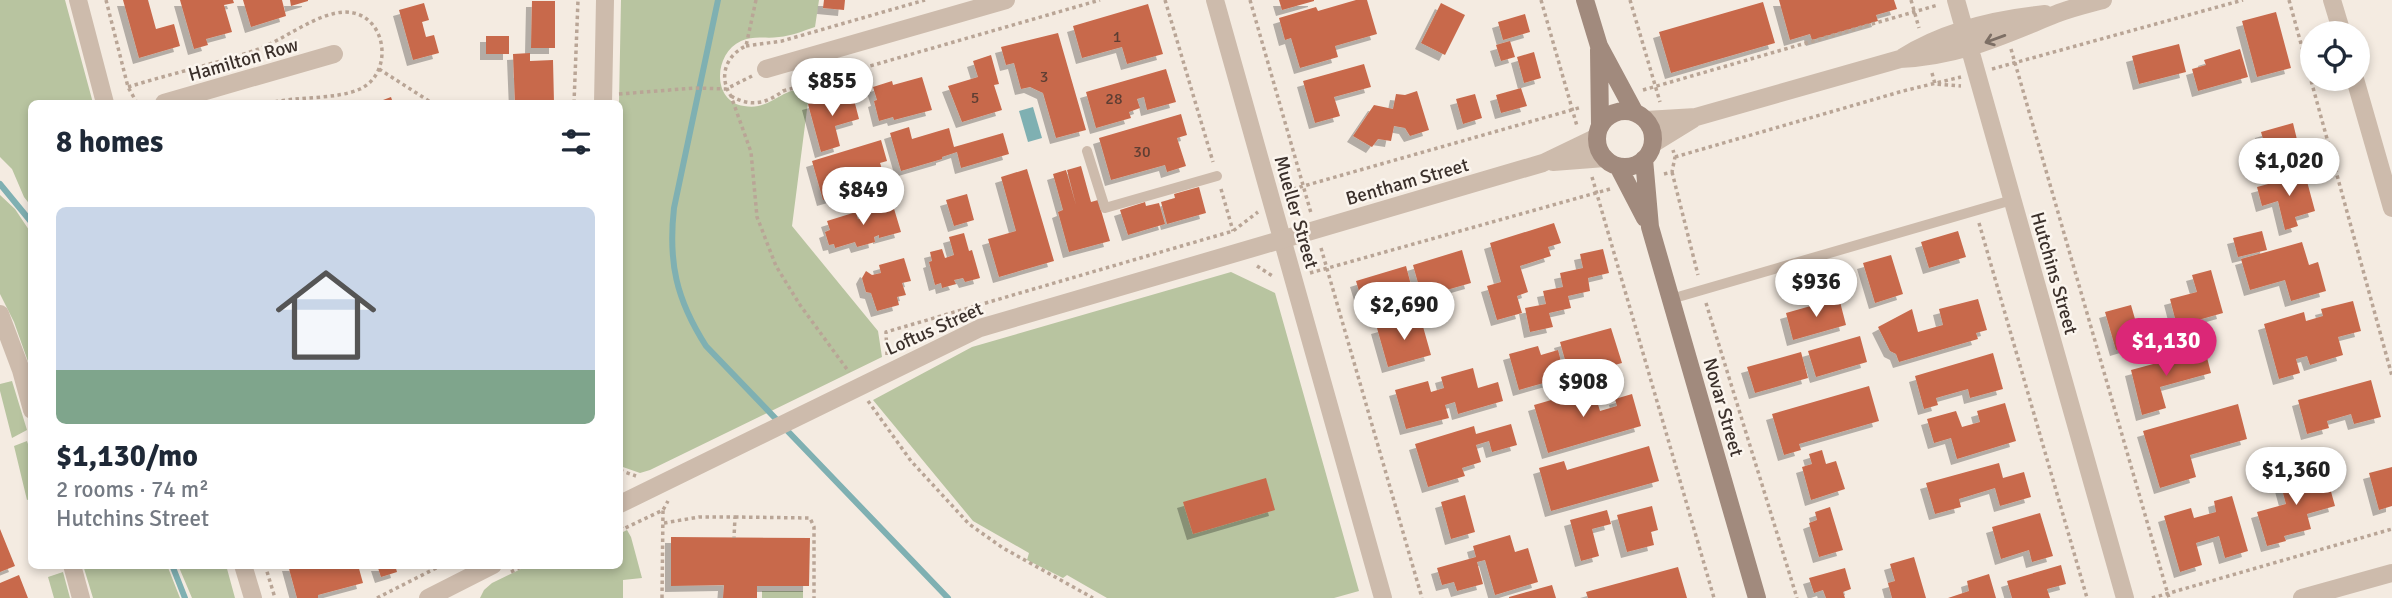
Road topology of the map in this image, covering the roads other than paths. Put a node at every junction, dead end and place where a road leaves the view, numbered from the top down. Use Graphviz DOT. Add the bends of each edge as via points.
graph roads {
  1 [pos="78,0"];
  2 [pos="606,0"];
  3 [pos="1006,0"];
  4 [pos="1215,0"];
  5 [pos="1585,0"];
  6 [pos="2103,0"];
  7 [pos="2332,0"];
  8 [pos="1948,2"];
  9 [pos="2058,13"];
  10 [pos="2338,21"];
  11 [pos="1964,29"];
  12 [pos="1599,46"];
  13 [pos="1969,48"];
  14 [pos="1925,51"];
  15 [pos="334,54"];
  16 [pos="766,69"];
  17 [pos="2358,91"];
  18 [pos="603,99"];
  19 [pos="104,100"];
  20 [pos="174,100"];
  21 [pos="1641,116"];
  22 [pos="1662,132"];
  23 [pos="1598,148"];
  24 [pos="1087,151"];
  25 [pos="1644,159"];
  26 [pos="1217,176"];
  27 [pos="1637,182"];
  28 [pos="2012,200"];
  29 [pos="2392,208"];
  30 [pos="1283,239"];
  31 [pos="1671,299"];
  32 [pos="0,314"];
  33 [pos="28,395"];
  34 [pos="623,502"];
  35 [pos="73,569"];
  36 [pos="244,569"];
  37 [pos="485,569"];
  38 [pos="2392,573"];
  39 [pos="82,598"];
  40 [pos="253,598"];
  41 [pos="428,598"];
  42 [pos="1383,598"];
  43 [pos="1757,598"];
  44 [pos="2125,598"];
  45 [pos="2302,598"];
  1 -- 19 [label="street"];
  2 -- 18 [label="street"];
  3 -- 16 [label="street"];
  4 -- 30 [label="street, Mueller Street"];
  5 -- 12 [label="main road, Novar Street"];
  6 -- 9 [label="street"];
  7 -- 10 [label="street"];
  8 -- 11 [label="street, Hutchins Street"];
  9 -- 11 [label="street"];
  9 -- 13 [label="street, one-way"];
  11 -- 13 [label="street, Hutchins Street"];
  11 -- 14 [label="street"];
  12 -- 21 [label="main road, Novar Street"];
  12 -- 23 [label="main road, Novar Street"];
  13 -- 14 [label="street"];
  13 -- 28 [label="street, Hutchins Street"];
  14 -- 22 [label="street" via="1696,117"];
  15 -- 20 [label="street, Hamilton Row"];
  17 -- 29 [label="street"];
  21 -- 22 [label="main road, Novar Street" via="1653,131"];
  21 -- 23 [label="main road" via="1625,111 1607,117"];
  22 -- 25 [label="main road"];
  23 -- 25 [label="main road" via="1632,165"];
  23 -- 27 [label="main road, Novar Street"];
  23 -- 30 [label="street, Bentham Street"];
  24 -- 26 [label="lane" via="1105,208"];
  25 -- 27 [label="main road, Novar Street"];
  27 -- 31 [label="main road, Novar Street"];
  28 -- 31 [label="lane"];
  28 -- 44 [label="street, Hutchins Street"];
  30 -- 34 [label="street, Loftus Street" via="980,328"];
  30 -- 42 [label="street, Mueller Street"];
  31 -- 43 [label="main road, Novar Street"];
  32 -- 33 [label="street"];
  35 -- 39 [label="street"];
  36 -- 40 [label="street"];
  37 -- 41 [label="street"];
  38 -- 45 [label="street"];
}
